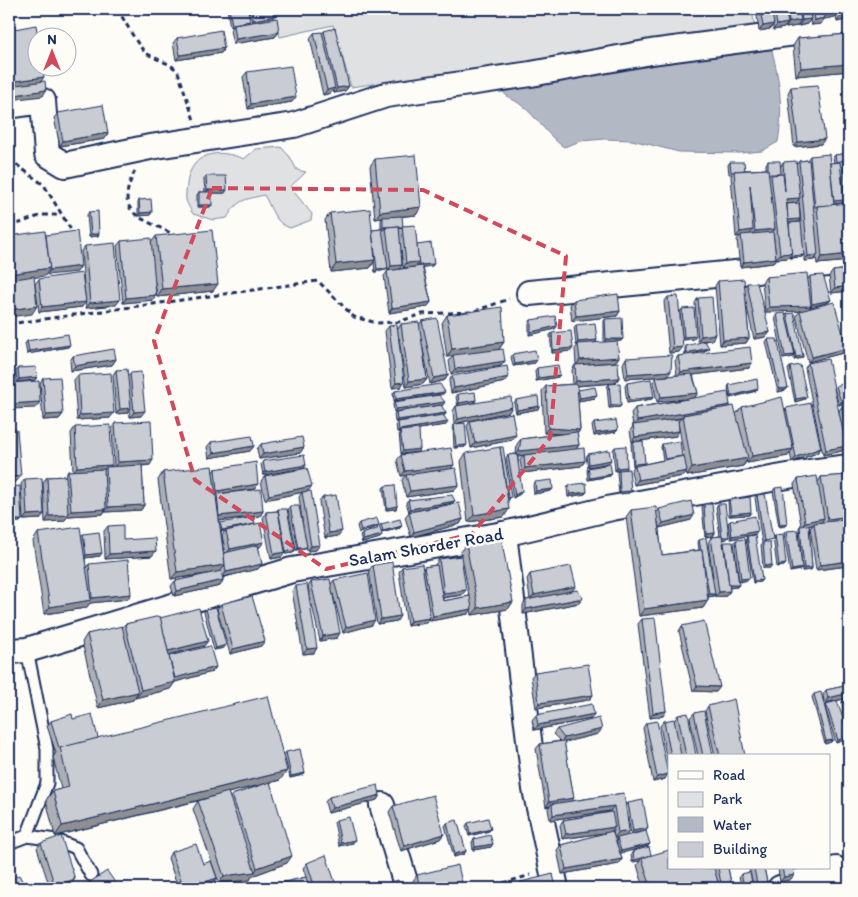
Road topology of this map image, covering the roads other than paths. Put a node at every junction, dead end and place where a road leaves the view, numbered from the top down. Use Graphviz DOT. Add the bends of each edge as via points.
graph roads {
  1 [pos="849,26"];
  2 [pos="9,106"];
  3 [pos="849,262"];
  4 [pos="529,293"];
  5 [pos="849,468"];
  6 [pos="504,534"];
  7 [pos="18,651"];
  8 [pos="382,805"];
  9 [pos="27,836"];
  10 [pos="9,843"];
  11 [pos="91,875"];
  12 [pos="553,879"];
  13 [pos="408,888"];
  14 [pos="780,888"];
  15 [pos="843,888"];
  1 -- 2 [label="street" via="651,52 386,95 294,125 105,155 65,165 47,154 43,101"];
  3 -- 4 [label="street"];
  5 -- 6 [label="street, Salam Shorder Road" via="810,472 612,508"];
  6 -- 7 [label="street, Salam Shorder Road" via="292,570"];
  6 -- 12 [label="street" via="535,788"];
  7 -- 9 [label="lane" via="48,749 47,783"];
  8 -- 13 [label="street"];
  9 -- 10 [label="lane"];
  9 -- 11 [label="lane" via="56,840 76,848"];
  14 -- 15 [label="street" via="836,869"];
}
